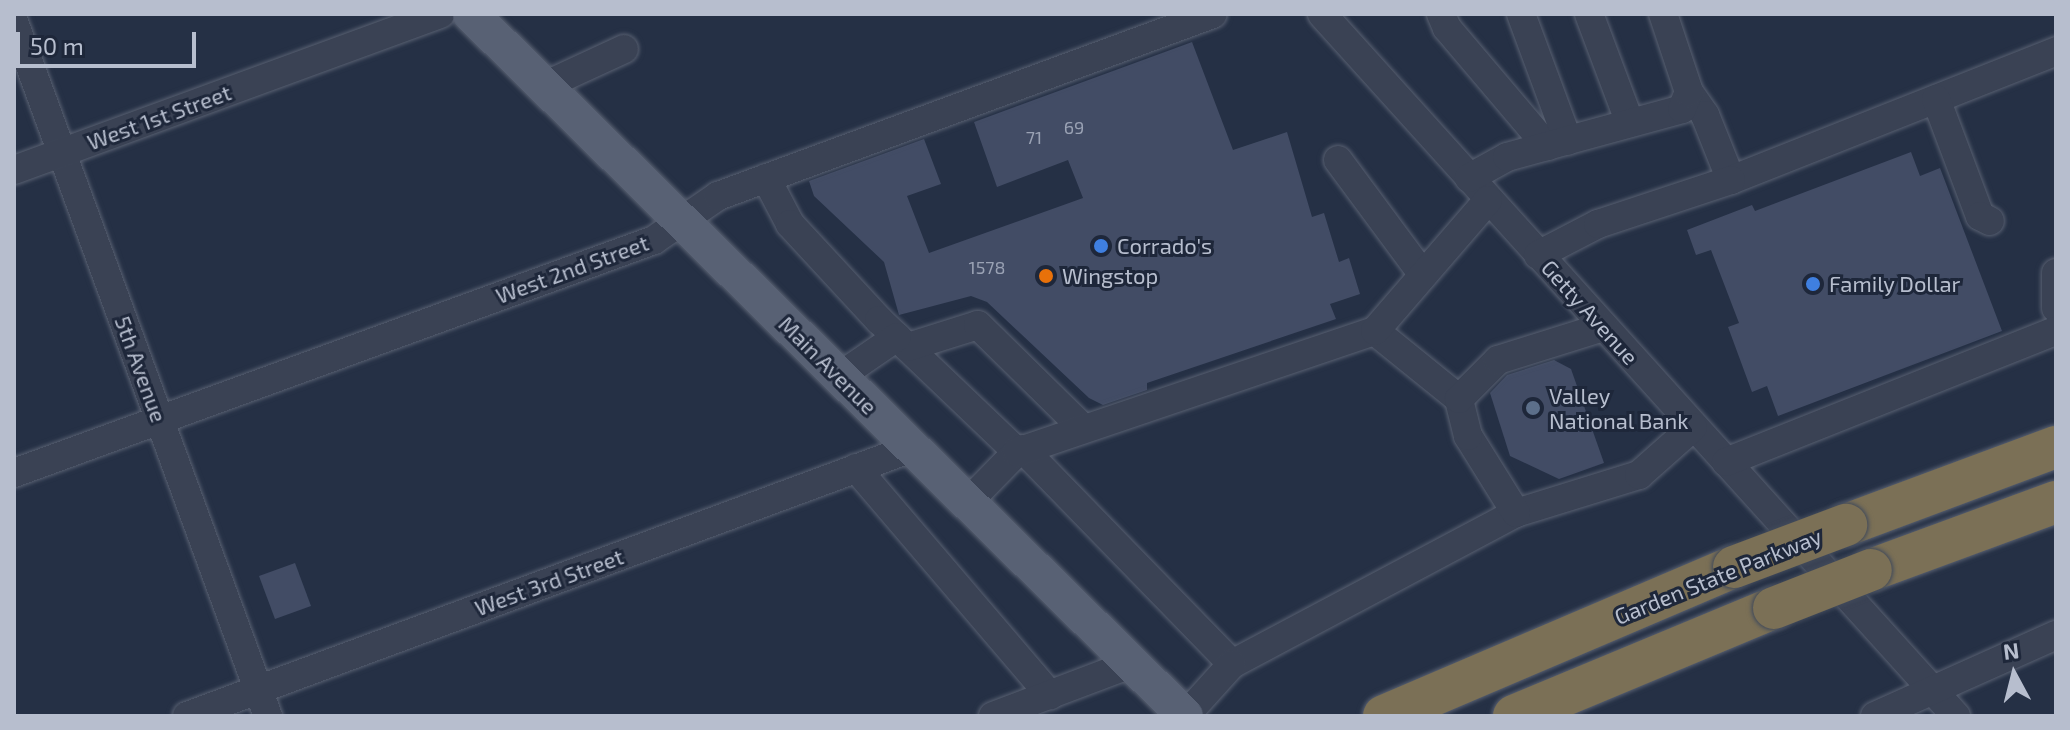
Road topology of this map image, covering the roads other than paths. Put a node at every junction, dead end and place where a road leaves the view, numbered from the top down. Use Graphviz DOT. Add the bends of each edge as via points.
graph roads {
  1 [pos="440,14"];
  2 [pos="471,14"];
  3 [pos="1213,14"];
  4 [pos="1441,14"];
  5 [pos="1521,14"];
  6 [pos="1589,14"];
  7 [pos="1663,14"];
  8 [pos="1335,19"];
  9 [pos="14,22"];
  10 [pos="624,49"];
  11 [pos="2056,51"];
  12 [pos="544,86"];
  13 [pos="1689,92"];
  14 [pos="1936,99"];
  15 [pos="1630,123"];
  16 [pos="1558,143"];
  17 [pos="62,152"];
  18 [pos="1338,160"];
  19 [pos="14,170"];
  20 [pos="766,178"];
  21 [pos="1469,178"];
  22 [pos="1731,180"];
  23 [pos="1488,200"];
  24 [pos="682,221"];
  25 [pos="1990,221"];
  26 [pos="1538,255"];
  27 [pos="2056,273"];
  28 [pos="1423,275"];
  29 [pos="2056,308"];
  30 [pos="1603,327"];
  31 [pos="1375,331"];
  32 [pos="2056,331"];
  33 [pos="902,342"];
  34 [pos="840,376"];
  35 [pos="1459,399"];
  36 [pos="160,419"];
  37 [pos="1693,427"];
  38 [pos="1084,429"];
  39 [pos="2056,447"];
  40 [pos="912,448"];
  41 [pos="1020,450"];
  42 [pos="1726,462"];
  43 [pos="856,468"];
  44 [pos="14,473"];
  45 [pos="968,502"];
  46 [pos="2056,502"];
  47 [pos="1516,513"];
  48 [pos="2056,635"];
  49 [pos="1232,664"];
  50 [pos="1128,665"];
  51 [pos="258,689"];
  52 [pos="1934,693"];
  53 [pos="1050,695"];
  54 [pos="187,716"];
  55 [pos="268,716"];
  56 [pos="993,716"];
  57 [pos="1185,716"];
  58 [pos="1384,716"];
  59 [pos="1514,716"];
  60 [pos="1875,716"];
  61 [pos="1956,716"];
  1 -- 17 [label="street, West 1st Street"];
  2 -- 12 [label="main road, Main Avenue"];
  3 -- 20 [label="street, West 2nd Street"];
  4 -- 16 [label="street" via="1447,28"];
  5 -- 16 [label="street"];
  6 -- 15 [label="street"];
  7 -- 13 [label="street"];
  8 -- 21 [label="street, Getty Avenue"];
  9 -- 17 [label="street, 5th Avenue"];
  10 -- 12 [label="street"];
  11 -- 14 [label="street"];
  12 -- 24 [label="main road, Main Avenue"];
  13 -- 15 [label="street" via="1682,109"];
  13 -- 22 [label="street" via="1705,115"];
  14 -- 22 [label="street"];
  14 -- 25 [label="street" via="1980,216"];
  15 -- 16 [label="street"];
  16 -- 21 [label="street" via="1507,157"];
  17 -- 19 [label="street, West 1st Street"];
  17 -- 36 [label="street, 5th Avenue"];
  18 -- 28 [label="street"];
  20 -- 24 [label="street, West 2nd Street" via="718,196"];
  20 -- 33 [label="street" via="790,224"];
  21 -- 23 [label="street, Getty Avenue"];
  22 -- 26 [label="street" via="1598,224"];
  23 -- 26 [label="street, Getty Avenue"];
  23 -- 28 [label="street"];
  24 -- 34 [label="main road, Main Avenue"];
  24 -- 36 [label="street, West 2nd Street" via="654,240"];
  26 -- 30 [label="street, Getty Avenue"];
  27 -- 29 [label="street"];
  28 -- 31 [label="street"];
  30 -- 35 [label="street" via="1498,360"];
  30 -- 37 [label="street, Getty Avenue"];
  31 -- 35 [label="street"];
  31 -- 38 [label="street"];
  32 -- 42 [label="street"];
  33 -- 34 [label="street"];
  33 -- 38 [label="street" via="978,325"];
  33 -- 41 [label="street"];
  34 -- 40 [label="main road, Main Avenue"];
  35 -- 47 [label="street" via="1468,436"];
  36 -- 44 [label="street, West 2nd Street"];
  36 -- 51 [label="street, 5th Avenue"];
  37 -- 42 [label="street, Getty Avenue"];
  37 -- 47 [label="street" via="1639,475"];
  38 -- 41 [label="street"];
  39 -- 58 [label="highway, Garden State Parkway, bridge" via="1734,567"];
  40 -- 43 [label="street, West 3rd Street"];
  40 -- 45 [label="main road, Main Avenue"];
  41 -- 45 [label="street"];
  41 -- 49 [label="street"];
  42 -- 52 [label="street, Getty Avenue"];
  43 -- 51 [label="street, West 3rd Street"];
  43 -- 53 [label="street"];
  45 -- 50 [label="main road, Main Avenue"];
  46 -- 59 [label="highway, bridge" via="1774,608"];
  47 -- 49 [label="street"];
  48 -- 52 [label="street" via="1976,668"];
  49 -- 57 [label="street"];
  50 -- 53 [label="street"];
  50 -- 57 [label="main road, Main Avenue"];
  51 -- 54 [label="street, West 3rd Street"];
  51 -- 55 [label="street, 5th Avenue"];
  52 -- 60 [label="street"];
  52 -- 61 [label="street, Getty Avenue"];
  53 -- 56 [label="street"];
}
